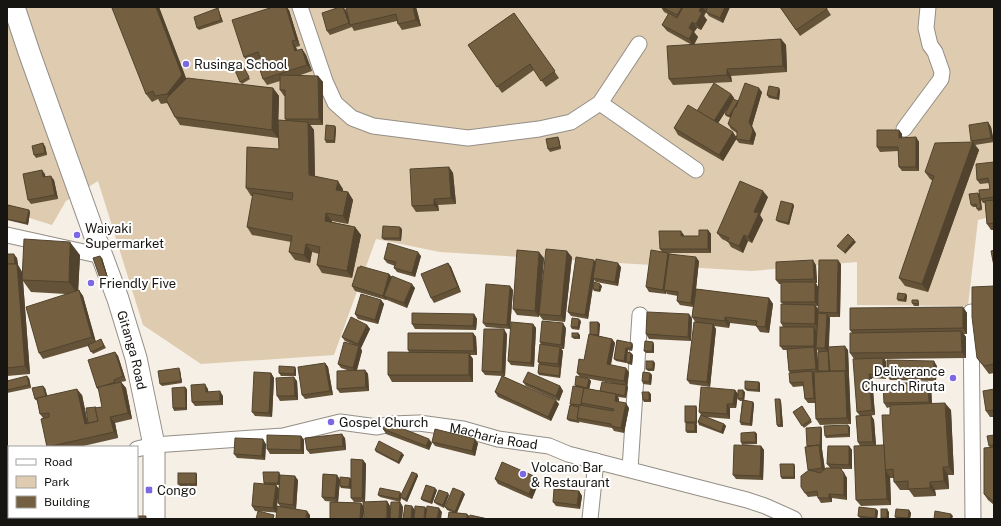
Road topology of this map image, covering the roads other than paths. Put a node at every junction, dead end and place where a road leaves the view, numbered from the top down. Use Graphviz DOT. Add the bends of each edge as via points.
graph roads {
  1 [pos="14,7"];
  2 [pos="300,7"];
  3 [pos="928,7"];
  4 [pos="639,44"];
  5 [pos="600,103"];
  6 [pos="904,129"];
  7 [pos="696,170"];
  8 [pos="7,235"];
  9 [pos="102,256"];
  10 [pos="971,312"];
  11 [pos="640,315"];
  12 [pos="146,447"];
  13 [pos="596,461"];
  14 [pos="630,469"];
  15 [pos="154,519"];
  16 [pos="590,519"];
  17 [pos="794,519"];
  18 [pos="973,519"];
  1 -- 9 [label="main road, Gitanga Road"];
  2 -- 5 [label="street" via="335,103 352,118 372,126 468,138 539,129 571,122"];
  3 -- 6 [label="street" via="926,28 930,45 942,72 941,79"];
  4 -- 5 [label="street"];
  5 -- 7 [label="street"];
  8 -- 9 [label="street"];
  9 -- 12 [label="main road, Gitanga Road" via="136,358"];
  10 -- 18 [label="street"];
  11 -- 14 [label="street"];
  12 -- 13 [label="street, Macharia Road" via="283,436 340,422 377,427 419,423 549,446"];
  12 -- 15 [label="main road, Gitanga Road"];
  13 -- 14 [label="street, Macharia Road"];
  13 -- 16 [label="street"];
  14 -- 17 [label="street, Macharia Road" via="747,500"];
}
